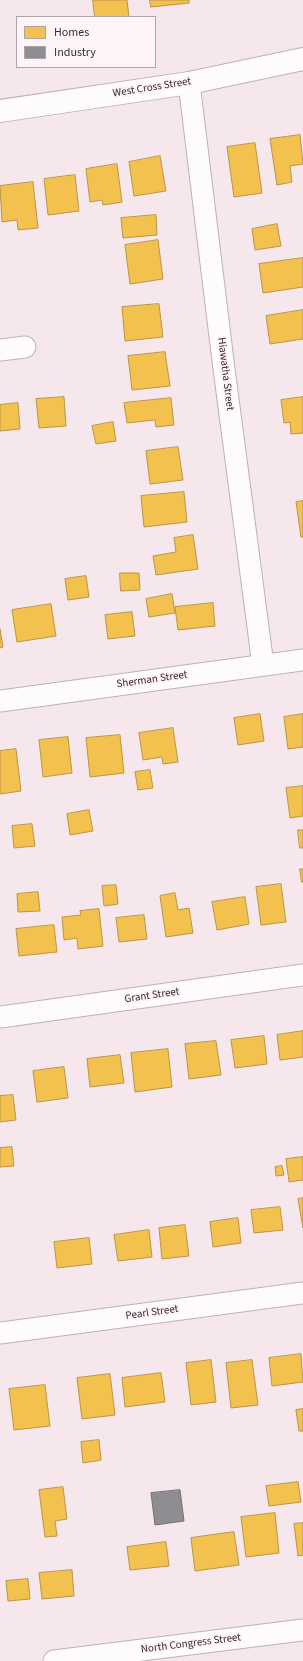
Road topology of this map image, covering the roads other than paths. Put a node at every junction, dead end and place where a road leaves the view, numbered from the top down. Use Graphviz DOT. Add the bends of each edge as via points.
graph roads {
  1 [pos="303,59"];
  2 [pos="189,82"];
  3 [pos="0,111"];
  4 [pos="25,346"];
  5 [pos="0,350"];
  6 [pos="303,660"];
  7 [pos="263,665"];
  8 [pos="0,701"];
  9 [pos="303,975"];
  10 [pos="0,1017"];
  11 [pos="303,1293"];
  12 [pos="0,1333"];
  13 [pos="303,1630"];
  14 [pos="54,1661"];
  1 -- 2 [label="main road, West Cross Street"];
  2 -- 3 [label="main road, West Cross Street"];
  2 -- 7 [label="street, Hiawatha Street"];
  4 -- 5 [label="street"];
  6 -- 7 [label="street, Sherman Street"];
  7 -- 8 [label="street, Sherman Street"];
  9 -- 10 [label="street, Grant Street"];
  11 -- 12 [label="street, Pearl Street"];
  13 -- 14 [label="street, North Congress Street"];
}
